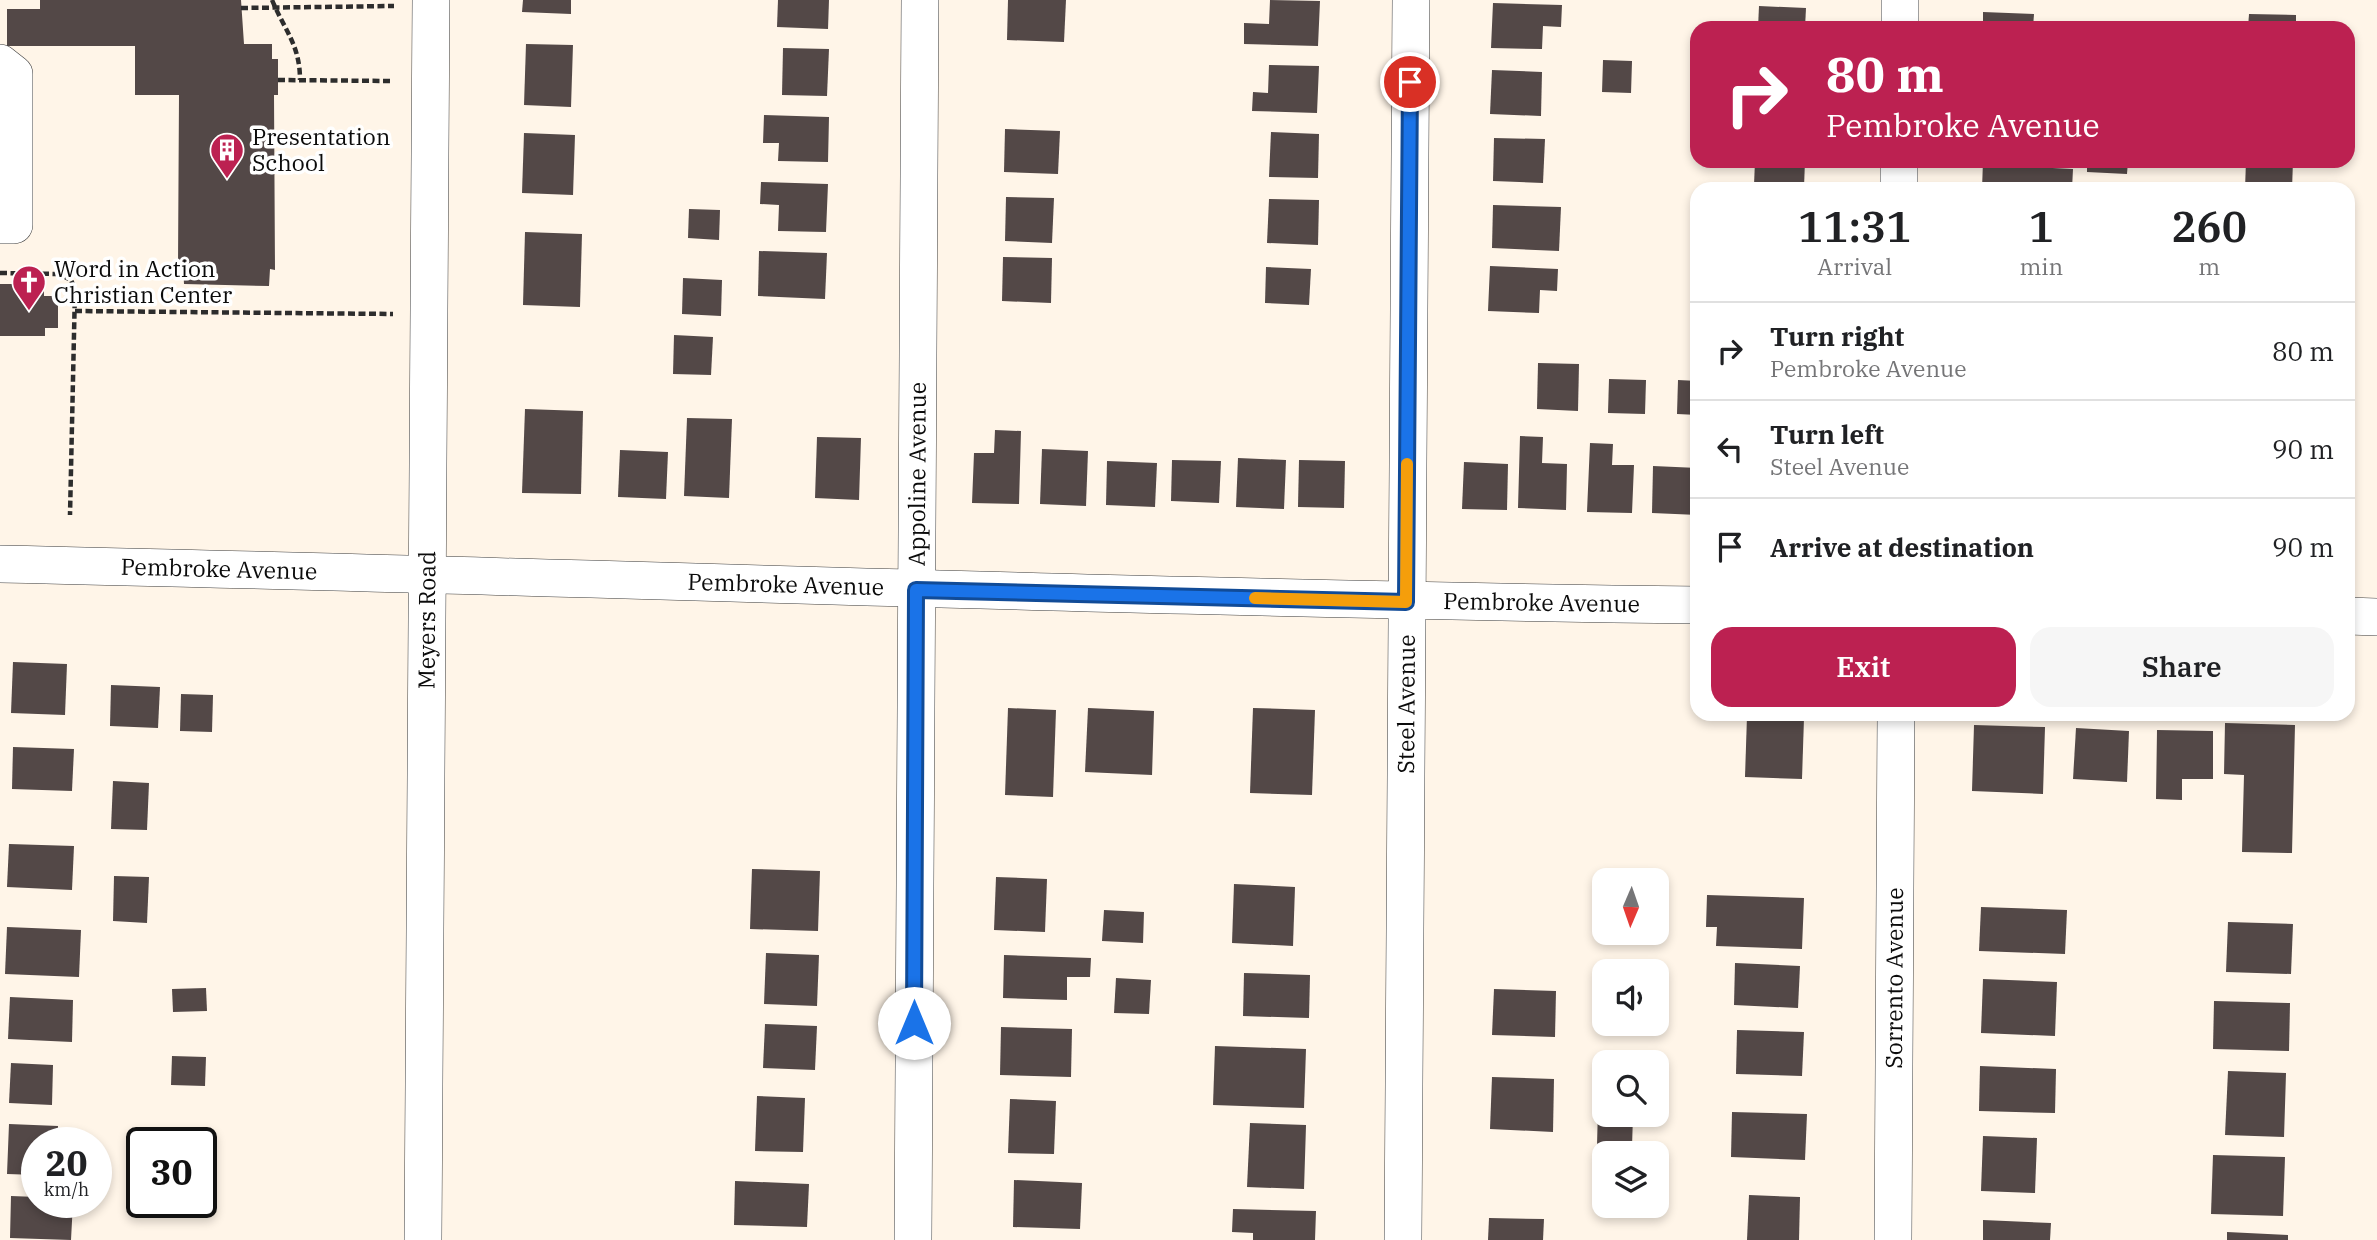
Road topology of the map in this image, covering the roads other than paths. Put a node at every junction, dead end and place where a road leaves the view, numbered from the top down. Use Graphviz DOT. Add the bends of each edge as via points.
graph roads {
  1 [pos="920,0"];
  2 [pos="1411,0"];
  3 [pos="1900,0"];
  4 [pos="431,3"];
  5 [pos="1900,21"];
  6 [pos="0,62"];
  7 [pos="0,225"];
  8 [pos="0,564"];
  9 [pos="427,573"];
  10 [pos="916,590"];
  11 [pos="1406,602"];
  12 [pos="1690,605"];
  13 [pos="2355,616"];
  14 [pos="2377,617"];
  15 [pos="1896,721"];
  16 [pos="423,1240"];
  17 [pos="913,1240"];
  18 [pos="1403,1240"];
  19 [pos="1893,1240"];
  1 -- 10 [label="street, Appoline Avenue"];
  2 -- 11 [label="street, Steel Avenue"];
  3 -- 5 [label="street"];
  4 -- 9 [label="street, Meyers Road"];
  6 -- 7 [label="street" via="14,74 13,225"];
  8 -- 9 [label="street, Pembroke Avenue"];
  9 -- 10 [label="street, Pembroke Avenue"];
  9 -- 16 [label="street, Meyers Road"];
  10 -- 11 [label="street, Pembroke Avenue"];
  10 -- 17 [label="street, Appoline Avenue"];
  11 -- 12 [label="street, Pembroke Avenue"];
  11 -- 18 [label="street, Steel Avenue"];
  13 -- 14 [label="street"];
  15 -- 19 [label="street, Sorrento Avenue"];
}
